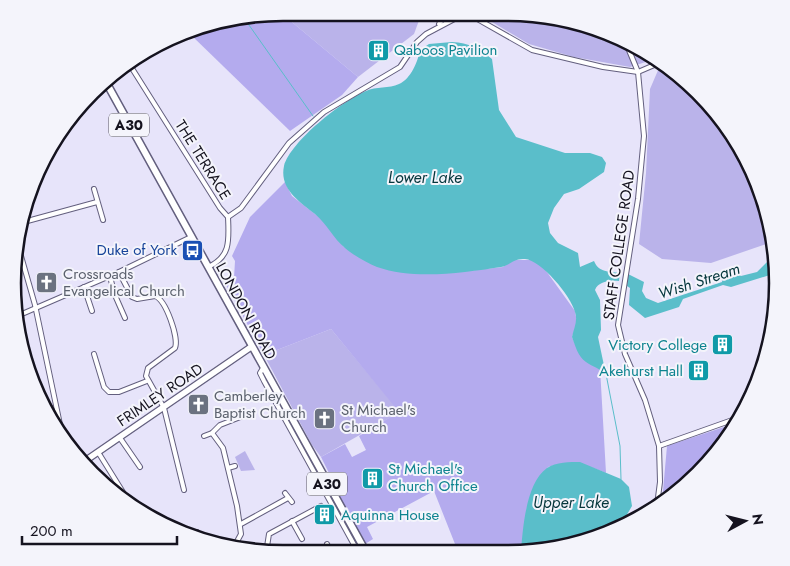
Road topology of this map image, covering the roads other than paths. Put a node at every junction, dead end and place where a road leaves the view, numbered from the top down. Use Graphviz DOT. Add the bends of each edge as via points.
graph roads {
  1 [pos="441,21"];
  2 [pos="449,21"];
  3 [pos="481,21"];
  4 [pos="436,27"];
  5 [pos="630,51"];
  6 [pos="653,66"];
  7 [pos="132,69"];
  8 [pos="638,72"];
  9 [pos="109,87"];
  10 [pos="94,189"];
  11 [pos="97,202"];
  12 [pos="228,217"];
  13 [pos="103,220"];
  14 [pos="29,221"];
  15 [pos="191,237"];
  16 [pos="22,261"];
  17 [pos="208,267"];
  18 [pos="119,272"];
  19 [pos="110,276"];
  20 [pos="84,287"];
  21 [pos="36,308"];
  22 [pos="92,311"];
  23 [pos="23,314"];
  24 [pos="125,318"];
  25 [pos="251,347"];
  26 [pos="94,354"];
  27 [pos="263,368"];
  28 [pos="147,381"];
  29 [pos="164,408"];
  30 [pos="243,416"];
  31 [pos="59,418"];
  32 [pos="729,421"];
  33 [pos="212,433"];
  34 [pos="204,436"];
  35 [pos="120,438"];
  36 [pos="659,446"];
  37 [pos="98,452"];
  38 [pos="89,459"];
  39 [pos="235,466"];
  40 [pos="140,467"];
  41 [pos="228,468"];
  42 [pos="119,487"];
  43 [pos="184,490"];
  44 [pos="285,493"];
  45 [pos="658,497"];
  46 [pos="288,498"];
  47 [pos="292,502"];
  48 [pos="321,506"];
  49 [pos="292,521"];
  50 [pos="241,524"];
  51 [pos="302,539"];
  52 [pos="237,541"];
  53 [pos="267,544"];
  54 [pos="354,545"];
  55 [pos="362,545"];
  1 -- 4 [label="street"];
  2 -- 4 [label="street"];
  3 -- 8 [label="street" via="532,50"];
  4 -- 12 [label="street" via="417,42 396,70 324,112 289,143 241,208"];
  5 -- 8 [label="street, STAFF COLLEGE ROAD"];
  6 -- 8 [label="street"];
  7 -- 12 [label="street, THE TERRACE"];
  8 -- 36 [label="street, STAFF COLLEGE ROAD" via="644,114 643,151 618,325"];
  9 -- 15 [label="main road, LONDON ROAD / A30"];
  10 -- 11 [label="street"];
  11 -- 13 [label="street"];
  11 -- 14 [label="street"];
  12 -- 17 [label="street, THE TERRACE" via="224,256"];
  15 -- 17 [label="main road, LONDON ROAD / A30"];
  15 -- 18 [label="street"];
  16 -- 21 [label="street"];
  17 -- 25 [label="main road, LONDON ROAD / A30"];
  18 -- 19 [label="street"];
  18 -- 28 [label="street" via="132,297 155,296 163,301 177,341 172,352 148,368"];
  19 -- 20 [label="street"];
  19 -- 24 [label="street"];
  20 -- 21 [label="street"];
  20 -- 22 [label="street"];
  21 -- 23 [label="street"];
  21 -- 31 [label="street"];
  25 -- 27 [label="main road, LONDON ROAD / A30"];
  25 -- 29 [label="main road, FRIMLEY ROAD"];
  26 -- 28 [label="street" via="104,387 109,392 120,392"];
  27 -- 54 [label="street" via="260,373 264,381"];
  27 -- 55 [label="main road, LONDON ROAD / A30"];
  28 -- 29 [label="street"];
  29 -- 35 [label="main road, FRIMLEY ROAD"];
  29 -- 43 [label="street"];
  30 -- 33 [label="street" via="220,425"];
  32 -- 36 [label="street"];
  33 -- 34 [label="street"];
  33 -- 41 [label="street" via="222,446"];
  35 -- 37 [label="main road, FRIMLEY ROAD"];
  35 -- 40 [label="street"];
  36 -- 45 [label="street, STAFF COLLEGE ROAD"];
  37 -- 38 [label="main road, FRIMLEY ROAD"];
  37 -- 42 [label="street"];
  39 -- 41 [label="street"];
  41 -- 50 [label="street"];
  44 -- 46 [label="street"];
  46 -- 47 [label="street"];
  46 -- 50 [label="street"];
  48 -- 49 [label="street"];
  49 -- 51 [label="street"];
  49 -- 53 [label="street" via="268,534"];
  50 -- 52 [label="street"];
}
